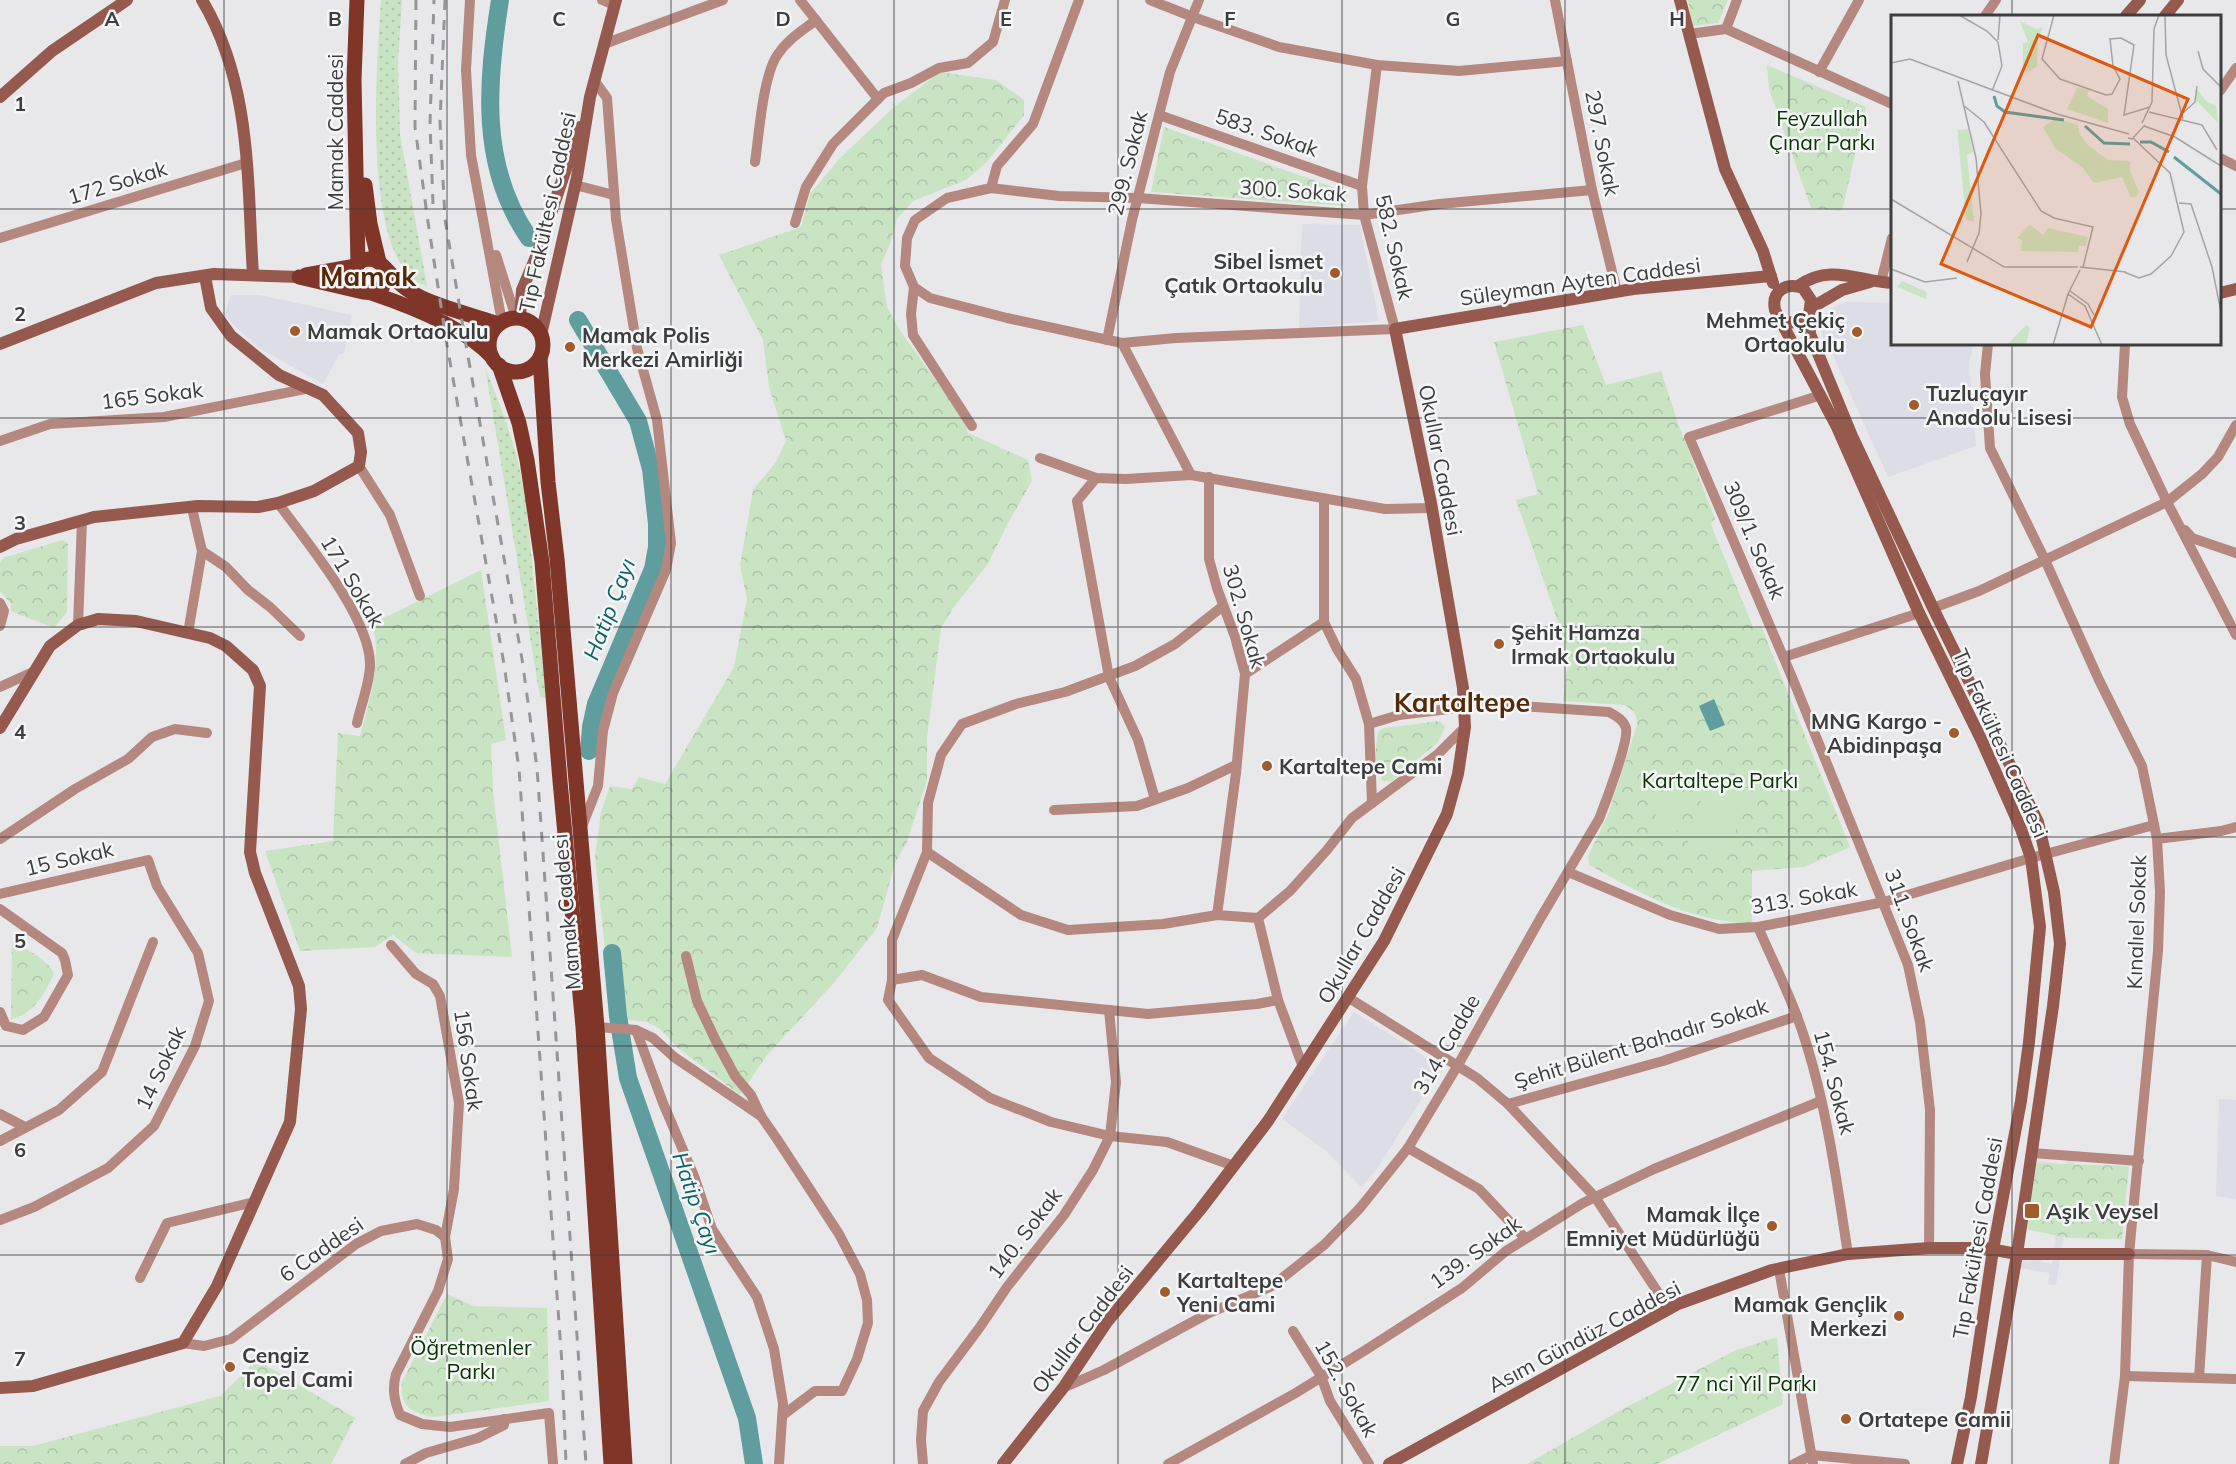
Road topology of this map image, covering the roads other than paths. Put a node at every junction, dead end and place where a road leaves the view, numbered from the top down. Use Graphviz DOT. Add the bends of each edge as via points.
graph roads {
  1 [pos="127,0"];
  2 [pos="202,0"];
  3 [pos="357,0"];
  4 [pos="366,0"];
  5 [pos="470,0"];
  6 [pos="602,0"];
  7 [pos="723,0"];
  8 [pos="800,0"];
  9 [pos="1005,0"];
  10 [pos="1079,0"];
  11 [pos="1150,0"];
  12 [pos="1199,0"];
  13 [pos="1554,0"];
  14 [pos="1680,0"];
  15 [pos="1737,0"];
  16 [pos="1859,0"];
  17 [pos="1996,0"];
  18 [pos="2140,0"];
  19 [pos="2178,0"];
  20 [pos="615,3"];
  21 [pos="1986,15"];
  22 [pos="2127,15"];
  23 [pos="2166,15"];
  24 [pos="1192,17"];
  25 [pos="816,20"];
  26 [pos="1725,29"];
  27 [pos="1689,34"];
  28 [pos="604,44"];
  29 [pos="1567,62"];
  30 [pos="1377,65"];
  31 [pos="2236,68"];
  32 [pos="1820,72"];
  33 [pos="594,80"];
  34 [pos="2221,90"];
  35 [pos="0,97"];
  36 [pos="590,97"];
  37 [pos="878,99"];
  38 [pos="1891,103"];
  39 [pos="1159,116"];
  40 [pos="2221,159"];
  41 [pos="755,162"];
  42 [pos="246,163"];
  43 [pos="2236,166"];
  44 [pos="575,185"];
  45 [pos="1362,186"];
  46 [pos="991,188"];
  47 [pos="1592,190"];
  48 [pos="614,195"];
  49 [pos="1138,198"];
  50 [pos="1364,215"];
  51 [pos="795,223"];
  52 [pos="0,238"];
  53 [pos="1891,246"];
  54 [pos="381,264"];
  55 [pos="357,265"];
  56 [pos="253,275"];
  57 [pos="205,276"];
  58 [pos="1771,276"];
  59 [pos="299,277"];
  60 [pos="1882,282"];
  61 [pos="1798,286"];
  62 [pos="914,287"];
  63 [pos="2236,289"];
  64 [pos="1617,292"];
  65 [pos="368,293"];
  66 [pos="2221,293"];
  67 [pos="1776,296"];
  68 [pos="1810,312"];
  69 [pos="1780,319"];
  70 [pos="509,321"];
  71 [pos="1395,329"];
  72 [pos="541,335"];
  73 [pos="1107,340"];
  74 [pos="1122,343"];
  75 [pos="0,344"];
  76 [pos="1988,345"];
  77 [pos="2125,345"];
  78 [pos="540,358"];
  79 [pos="496,362"];
  80 [pos="310,388"];
  81 [pos="1821,395"];
  82 [pos="2236,425"];
  83 [pos="972,426"];
  84 [pos="0,441"];
  85 [pos="1040,458"];
  86 [pos="359,466"];
  87 [pos="1191,475"];
  88 [pos="1209,477"];
  89 [pos="1096,478"];
  90 [pos="1324,499"];
  91 [pos="2167,502"];
  92 [pos="279,503"];
  93 [pos="192,508"];
  94 [pos="1432,508"];
  95 [pos="82,521"];
  96 [pos="2177,522"];
  97 [pos="0,547"];
  98 [pos="202,551"];
  99 [pos="2236,553"];
  100 [pos="2045,560"];
  101 [pos="420,596"];
  102 [pos="0,603"];
  103 [pos="1223,606"];
  104 [pos="1933,608"];
  105 [pos="1919,613"];
  106 [pos="1324,622"];
  107 [pos="78,625"];
  108 [pos="0,626"];
  109 [pos="188,633"];
  110 [pos="2236,635"];
  111 [pos="300,636"];
  112 [pos="1784,657"];
  113 [pos="35,671"];
  114 [pos="1245,674"];
  115 [pos="1109,677"];
  116 [pos="0,687"];
  117 [pos="1464,705"];
  118 [pos="357,723"];
  119 [pos="1369,724"];
  120 [pos="1465,727"];
  121 [pos="0,728"];
  122 [pos="207,734"];
  123 [pos="1236,765"];
  124 [pos="1155,799"];
  125 [pos="1372,803"];
  126 [pos="1054,810"];
  127 [pos="2154,825"];
  128 [pos="2236,827"];
  129 [pos="580,832"];
  130 [pos="0,839"];
  131 [pos="2157,839"];
  132 [pos="927,852"];
  133 [pos="2047,854"];
  134 [pos="2031,858"];
  135 [pos="148,860"];
  136 [pos="1568,872"];
  137 [pos="0,894"];
  138 [pos="1884,902"];
  139 [pos="0,909"];
  140 [pos="1217,915"];
  141 [pos="1258,918"];
  142 [pos="1758,927"];
  143 [pos="153,942"];
  144 [pos="391,945"];
  145 [pos="686,956"];
  146 [pos="892,980"];
  147 [pos="1349,998"];
  148 [pos="1278,1000"];
  149 [pos="1109,1010"];
  150 [pos="0,1012"];
  151 [pos="1797,1016"];
  152 [pos="597,1027"];
  153 [pos="632,1030"];
  154 [pos="1458,1065"];
  155 [pos="1303,1067"];
  156 [pos="1821,1101"];
  157 [pos="1508,1104"];
  158 [pos="0,1114"];
  159 [pos="761,1116"];
  160 [pos="26,1127"];
  161 [pos="1110,1136"];
  162 [pos="0,1141"];
  163 [pos="1408,1148"];
  164 [pos="2031,1153"];
  165 [pos="2139,1161"];
  166 [pos="1234,1166"];
  167 [pos="1596,1197"];
  168 [pos="254,1202"];
  169 [pos="0,1220"];
  170 [pos="445,1237"];
  171 [pos="1525,1238"];
  172 [pos="1929,1248"];
  173 [pos="1993,1250"];
  174 [pos="1848,1254"];
  175 [pos="2017,1254"];
  176 [pos="2129,1254"];
  177 [pos="2207,1255"];
  178 [pos="2236,1262"];
  179 [pos="1779,1269"];
  180 [pos="140,1278"];
  181 [pos="1669,1309"];
  182 [pos="1293,1331"];
  183 [pos="183,1343"];
  184 [pos="1321,1376"];
  185 [pos="2125,1376"];
  186 [pos="2199,1378"];
  187 [pos="2236,1379"];
  188 [pos="0,1388"];
  189 [pos="1063,1388"];
  190 [pos="783,1415"];
  191 [pos="504,1419"];
  192 [pos="1813,1460"];
  193 [pos="405,1464"];
  194 [pos="553,1464"];
  195 [pos="611,1464"];
  196 [pos="625,1464"];
  197 [pos="779,1464"];
  198 [pos="923,1464"];
  199 [pos="1003,1464"];
  200 [pos="1168,1464"];
  201 [pos="1369,1464"];
  202 [pos="1389,1464"];
  203 [pos="1794,1464"];
  204 [pos="1905,1464"];
  205 [pos="1957,1464"];
  206 [pos="1981,1464"];
  207 [pos="2114,1464"];
  1 -- 35 [label="street" via="52,51"];
  2 -- 42 [label="street" via="231,64 243,120"];
  3 -- 55 [label="main road, Mamak Caddesi"];
  4 -- 54 [label="main road, Mamak Caddesi" via="364,173 370,224"];
  5 -- 70 [label="street" via="466,81 471,155"];
  6 -- 20 [label="street"];
  7 -- 28 [label="street"];
  8 -- 25 [label="street"];
  9 -- 37 [label="street" via="993,42 968,63 939,69"];
  10 -- 46 [label="street" via="1034,124 997,166"];
  11 -- 24 [label="street"];
  12 -- 24 [label="street, 299. Sokak"];
  13 -- 29 [label="street, 297. Sokak"];
  14 -- 27 [label="street"];
  15 -- 26 [label="street"];
  16 -- 32 [label="street"];
  17 -- 21 [label="street"];
  18 -- 22 [label="street"];
  19 -- 23 [label="street"];
  20 -- 28 [label="street, Tıp Fakültesi Caddesi"];
  24 -- 30 [label="street" via="1279,47"];
  24 -- 39 [label="street, 299. Sokak" via="1170,72"];
  25 -- 37 [label="street"];
  25 -- 41 [label="street" via="788,40 776,56 765,92"];
  26 -- 27 [label="street"];
  26 -- 32 [label="street"];
  27 -- 58 [label="street" via="1725,170"];
  28 -- 33 [label="street, Tıp Fakültesi Caddesi"];
  29 -- 30 [label="street" via="1459,71"];
  29 -- 47 [label="street, 297. Sokak"];
  30 -- 45 [label="street, 582. Sokak"];
  31 -- 34 [label="street"];
  32 -- 38 [label="street"];
  33 -- 36 [label="street, Tıp Fakültesi Caddesi"];
  33 -- 48 [label="street" via="607,98"];
  36 -- 44 [label="street, Tıp Fakültesi Caddesi"];
  36 -- 70 [label="street, Tıp Fakültesi Caddesi" via="538,252"];
  37 -- 51 [label="street" via="833,144 806,187"];
  39 -- 45 [label="street, 583. Sokak"];
  39 -- 49 [label="street, 299. Sokak"];
  40 -- 43 [label="street"];
  42 -- 52 [label="street, 172 Sokak"];
  42 -- 56 [label="street"];
  44 -- 48 [label="street"];
  44 -- 72 [label="street, Tıp Fakültesi Caddesi"];
  45 -- 50 [label="street, 582. Sokak"];
  46 -- 49 [label="street, 300. Sokak" via="1059,196"];
  46 -- 62 [label="street, 300. Sokak" via="947,198 915,220 907,238 905,266"];
  47 -- 50 [label="street, 300. Sokak"];
  47 -- 64 [label="street, 297. Sokak"];
  48 -- 129 [label="street" via="637,348 657,420 671,543 666,570 613,693 603,731 598,786"];
  49 -- 50 [label="street, 300. Sokak"];
  49 -- 73 [label="street, 299. Sokak"];
  50 -- 71 [label="street, 582. Sokak"];
  53 -- 60 [label="street"];
  54 -- 55 [label="main road" via="365,260"];
  54 -- 65 [label="main road" via="385,283"];
  54 -- 70 [label="main road" via="418,297"];
  55 -- 59 [label="main road"];
  55 -- 65 [label="main road" via="354,281"];
  56 -- 57 [label="street"];
  56 -- 59 [label="street"];
  57 -- 75 [label="street" via="156,283"];
  57 -- 80 [label="street" via="211,308 231,336 279,375"];
  58 -- 64 [label="street, Süleyman Ayten Caddesi"];
  58 -- 67 [label="street"];
  59 -- 65 [label="main road, Mamak Caddesi"];
  60 -- 61 [label="street" via="1843,273 1809,278"];
  60 -- 68 [label="street" via="1842,290"];
  61 -- 67 [label="street" via="1785,287"];
  61 -- 68 [label="street" via="1809,295"];
  62 -- 73 [label="street" via="930,298"];
  62 -- 83 [label="street" via="910,315 913,335"];
  63 -- 66 [label="street"];
  64 -- 71 [label="street, Süleyman Ayten Caddesi"];
  65 -- 79 [label="main road, Mamak Caddesi" via="470,336"];
  67 -- 69 [label="street" via="1774,305"];
  68 -- 69 [label="street" via="1794,323"];
  68 -- 104 [label="street" via="1810,334 1852,435"];
  69 -- 81 [label="street, Tıp Fakültesi Caddesi"];
  70 -- 72 [label="main road" via="531,322"];
  70 -- 79 [label="main road" via="491,336 489,343"];
  71 -- 74 [label="street"];
  71 -- 94 [label="street, Okullar Caddesi"];
  72 -- 78 [label="main road"];
  73 -- 74 [label="street"];
  74 -- 87 [label="street"];
  76 -- 100 [label="street, Kınalıel Sokak" via="1984,374 1990,448"];
  77 -- 91 [label="street" via="2122,397 2130,424"];
  78 -- 79 [label="main road" via="529,369 514,372"];
  78 -- 129 [label="main road, Mamak Caddesi"];
  79 -- 195 [label="main road, Mamak Caddesi" via="519,423 542,562 583,1028"];
  80 -- 84 [label="street, 165 Sokak" via="164,417 50,424"];
  80 -- 86 [label="street" via="323,395 358,433"];
  81 -- 105 [label="street, Tıp Fakültesi Caddesi"];
  81 -- 112 [label="street, 309/1. Sokak" via="1689,437"];
  82 -- 91 [label="street" via="2202,474"];
  85 -- 89 [label="street"];
  86 -- 92 [label="street" via="314,491"];
  86 -- 101 [label="street" via="390,515"];
  87 -- 88 [label="street"];
  87 -- 89 [label="street"];
  88 -- 90 [label="street"];
  88 -- 103 [label="street, 302. Sokak" via="1209,559"];
  89 -- 115 [label="street" via="1077,501"];
  90 -- 94 [label="street" via="1385,509"];
  90 -- 106 [label="street"];
  91 -- 96 [label="street"];
  91 -- 100 [label="street"];
  92 -- 93 [label="street"];
  92 -- 118 [label="street, 171 Sokak" via="351,608 368,644 370,666"];
  93 -- 95 [label="street"];
  93 -- 98 [label="street"];
  94 -- 117 [label="street, Okullar Caddesi"];
  95 -- 97 [label="street"];
  95 -- 107 [label="street"];
  96 -- 99 [label="street" via="2192,538"];
  96 -- 110 [label="street"];
  98 -- 109 [label="street"];
  98 -- 111 [label="street" via="226,567"];
  100 -- 104 [label="street"];
  100 -- 127 [label="street, Kınalıel Sokak" via="2142,766"];
  102 -- 108 [label="street" via="4,611"];
  103 -- 114 [label="street, 302. Sokak"];
  103 -- 115 [label="street" via="1175,644"];
  104 -- 133 [label="street" via="2038,822"];
  105 -- 112 [label="street"];
  105 -- 134 [label="street, Tıp Fakültesi Caddesi" via="1981,739"];
  106 -- 114 [label="street"];
  106 -- 119 [label="street" via="1356,679"];
  107 -- 109 [label="street" via="98,620 136,621"];
  107 -- 113 [label="street" via="50,646"];
  109 -- 168 [label="street" via="226,646 253,670 260,686 250,852 299,986 301,1009 290,1122"];
  112 -- 138 [label="street, 311. Sokak"];
  113 -- 116 [label="street"];
  113 -- 121 [label="street"];
  114 -- 123 [label="street, 302. Sokak"];
  115 -- 124 [label="street" via="1138,740"];
  115 -- 132 [label="street" via="962,724 941,755 928,803"];
  117 -- 119 [label="street, 314. Cadde"];
  117 -- 120 [label="street, Okullar Caddesi"];
  117 -- 136 [label="street, 314. Cadde" via="1609,712 1621,719 1626,741 1606,802"];
  119 -- 125 [label="street"];
  120 -- 125 [label="street" via="1438,754"];
  120 -- 147 [label="street, Okullar Caddesi" via="1447,814 1384,941"];
  122 -- 130 [label="street" via="175,729 152,737 128,759"];
  123 -- 124 [label="street"];
  123 -- 140 [label="street, 302. Sokak"];
  124 -- 126 [label="street" via="1137,806"];
  125 -- 141 [label="street" via="1352,818 1290,891"];
  127 -- 131 [label="street, Kınalıel Sokak"];
  127 -- 133 [label="street, 313. Sokak"];
  128 -- 131 [label="street"];
  129 -- 152 [label="main road, Mamak Caddesi"];
  131 -- 165 [label="street, Kınalıel Sokak" via="2158,951"];
  132 -- 140 [label="street" via="1021,915 1068,930 1163,924"];
  132 -- 146 [label="street" via="892,940"];
  133 -- 134 [label="street, 313. Sokak"];
  133 -- 164 [label="street" via="2060,944"];
  134 -- 138 [label="street, 313. Sokak"];
  134 -- 173 [label="street, Tıp Fakültesi Caddesi" via="2040,927 2039,962 2021,1101"];
  135 -- 137 [label="street, 15 Sokak"];
  135 -- 169 [label="street, 14 Sokak" via="157,886 198,953 209,1001 195,1046 154,1126 108,1167 34,1207"];
  136 -- 142 [label="street, 313. Sokak" via="1670,915 1719,929"];
  136 -- 154 [label="street, 314. Cadde"];
  138 -- 142 [label="street, 313. Sokak"];
  138 -- 172 [label="street, 311. Sokak" via="1908,965 1920,1022 1930,1110"];
  139 -- 150 [label="street" via="62,953 68,975 44,1017 22,1030 6,1026"];
  140 -- 141 [label="street"];
  141 -- 148 [label="street"];
  142 -- 151 [label="street, 154. Sokak"];
  143 -- 160 [label="street" via="102,1072 59,1110"];
  144 -- 170 [label="street, 156 Sokak" via="416,974 433,984 440,996 459,1103 454,1189"];
  145 -- 159 [label="street" via="697,1001 710,1029"];
  146 -- 149 [label="street" via="922,975 981,997"];
  146 -- 161 [label="street" via="888,1000 929,1058 990,1098 1051,1122"];
  147 -- 154 [label="street, Şehit Bülent Bahadır Sokak"];
  147 -- 155 [label="street, Okullar Caddesi"];
  148 -- 149 [label="street" via="1148,1014"];
  148 -- 155 [label="street"];
  149 -- 161 [label="street, 140. Sokak" via="1116,1082"];
  151 -- 156 [label="street, 154. Sokak"];
  151 -- 157 [label="street, Şehit Bülent Bahadır Sokak" via="1663,1061"];
  152 -- 153 [label="street"];
  152 -- 196 [label="main road, Mamak Caddesi"];
  153 -- 159 [label="street" via="652,1038 674,1058"];
  153 -- 190 [label="street" via="694,1176 712,1229 757,1297 774,1349"];
  154 -- 157 [label="street, Şehit Bülent Bahadır Sokak"];
  154 -- 163 [label="street, 314. Cadde"];
  155 -- 166 [label="street, Okullar Caddesi"];
  156 -- 167 [label="street, 139. Sokak"];
  156 -- 174 [label="street, 154. Sokak" via="1832,1145"];
  157 -- 167 [label="street"];
  158 -- 160 [label="street"];
  159 -- 190 [label="street" via="839,1234 860,1274 867,1300 868,1323 842,1391 815,1391"];
  160 -- 162 [label="street"];
  161 -- 166 [label="street" via="1167,1142"];
  161 -- 198 [label="street, 140. Sokak" via="1064,1215 939,1382 923,1411"];
  163 -- 171 [label="street" via="1479,1189"];
  163 -- 189 [label="street, 314. Cadde" via="1324,1245 1272,1286 1207,1314"];
  164 -- 165 [label="street"];
  164 -- 175 [label="street"];
  165 -- 176 [label="street, Kınalıel Sokak"];
  166 -- 189 [label="street, Okullar Caddesi" via="1107,1322"];
  167 -- 171 [label="street, 139. Sokak"];
  167 -- 181 [label="street"];
  168 -- 180 [label="street" via="167,1223"];
  168 -- 183 [label="street" via="217,1286"];
  170 -- 183 [label="street, 6 Caddesi" via="417,1224 381,1231 356,1244 231,1339 204,1346"];
  170 -- 191 [label="street" via="448,1259 438,1291 396,1374 394,1402 400,1415 422,1424 450,1426"];
  171 -- 184 [label="street, 139. Sokak" via="1462,1288"];
  172 -- 173 [label="street, Asım Gündüz Caddesi"];
  172 -- 174 [label="street, Asım Gündüz Caddesi"];
  173 -- 175 [label="street, Asım Gündüz Caddesi"];
  173 -- 205 [label="street, Tıp Fakültesi Caddesi"];
  174 -- 179 [label="street, Asım Gündüz Caddesi"];
  175 -- 176 [label="street, Asım Gündüz Caddesi"];
  175 -- 206 [label="street"];
  176 -- 177 [label="street"];
  176 -- 185 [label="street, Kınalıel Sokak"];
  177 -- 178 [label="street"];
  177 -- 186 [label="street"];
  179 -- 181 [label="street, Asım Gündüz Caddesi"];
  179 -- 192 [label="street"];
  181 -- 202 [label="street, Asım Gündüz Caddesi"];
  182 -- 184 [label="street, 152. Sokak"];
  183 -- 188 [label="street, 6 Caddesi" via="33,1386"];
  184 -- 200 [label="street, 139. Sokak"];
  184 -- 201 [label="street, 152. Sokak" via="1330,1401"];
  185 -- 186 [label="street"];
  185 -- 207 [label="street, Kınalıel Sokak"];
  186 -- 187 [label="street"];
  189 -- 199 [label="street, Okullar Caddesi"];
  190 -- 197 [label="street"];
  191 -- 193 [label="street" via="504,1425 478,1438 426,1453"];
  191 -- 194 [label="street" via="549,1413"];
  192 -- 203 [label="street"];
  192 -- 204 [label="street"];
}
